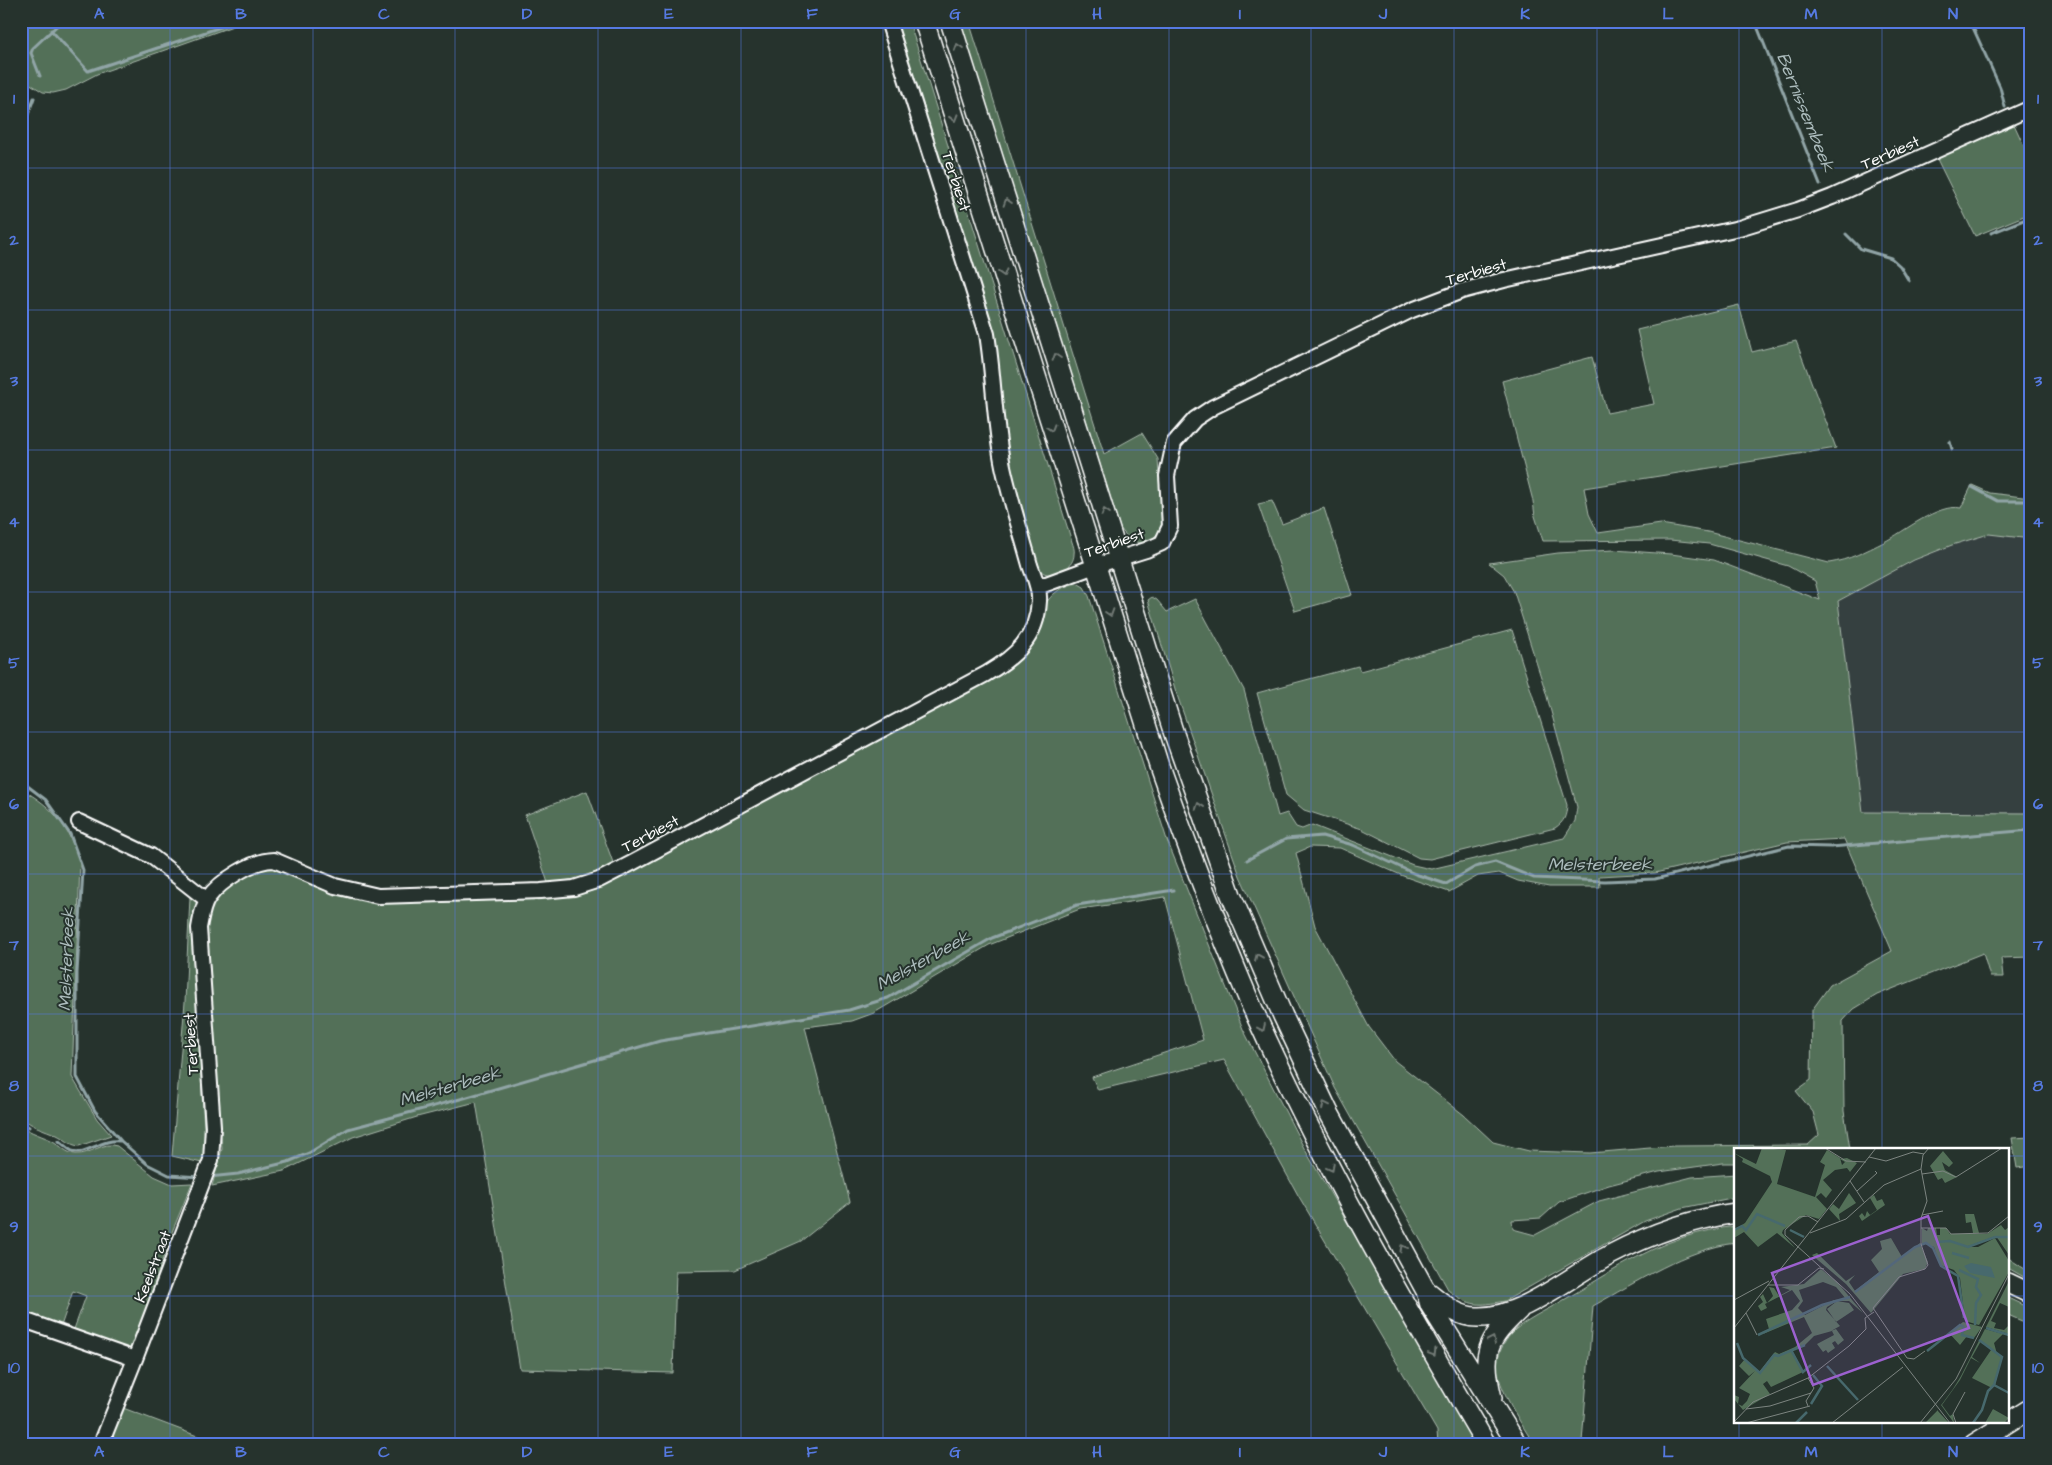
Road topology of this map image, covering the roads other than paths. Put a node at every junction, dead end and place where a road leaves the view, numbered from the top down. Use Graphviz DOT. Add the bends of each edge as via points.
graph roads {
  1 [pos="888,21"];
  2 [pos="924,21"];
  3 [pos="950,21"];
  4 [pos="2031,108"];
  5 [pos="1120,558"];
  6 [pos="1095,566"];
  7 [pos="1038,587"];
  8 [pos="79,822"];
  9 [pos="207,900"];
  10 [pos="202,1185"];
  11 [pos="1734,1212"];
  12 [pos="2010,1284"];
  13 [pos="1426,1291"];
  14 [pos="2031,1294"];
  15 [pos="1523,1306"];
  16 [pos="21,1319"];
  17 [pos="135,1359"];
  18 [pos="1494,1404"];
  19 [pos="2031,1408"];
  20 [pos="2010,1421"];
  21 [pos="2009,1422"];
  22 [pos="101,1444"];
  23 [pos="1486,1444"];
  24 [pos="1517,1444"];
  25 [pos="1974,1444"];
  1 -- 7 [label="street, Terbiest" via="983,319 992,361 1003,466"];
  2 -- 6 [label="main road, one-way"];
  5 -- 3 [label="main road, one-way"];
  4 -- 5 [label="street, Terbiest" via="1798,210 1739,228 1462,291 1412,310 1213,407 1195,418 1174,443 1167,476 1170,526 1162,543"];
  5 -- 6 [label="street, Terbiest"];
  13 -- 5 [label="main road, one-way" via="1328,1111 1231,895 1173,731"];
  6 -- 7 [label="street, Terbiest"];
  6 -- 23 [label="main road, one-way" via="1160,770 1248,998 1312,1132 1417,1327"];
  7 -- 9 [label="street, Terbiest" via="1038,608 1032,631 1010,660 599,880 574,888 541,891 378,896 335,886 287,864 265,860 222,884"];
  8 -- 9 [label="street" via="151,856"];
  9 -- 10 [label="street, Terbiest" via="199,928 213,1143"];
  10 -- 17 [label="street, Keelstraat"];
  11 -- 15 [label="main road" via="1710,1216 1655,1234 1608,1256"];
  12 -- 14 [label="main road"];
  13 -- 15 [label="main road" via="1450,1309 1474,1317 1488,1317"];
  13 -- 18 [label="main road" via="1430,1305 1484,1394"];
  18 -- 15 [label="main road, one-way" via="1486,1368 1490,1344 1496,1332"];
  16 -- 17 [label="street"];
  17 -- 22 [label="street, Keelstraat"];
  18 -- 24 [label="main road"];
  19 -- 20 [label="main road"];
  21 -- 25 [label="main road"];
}
